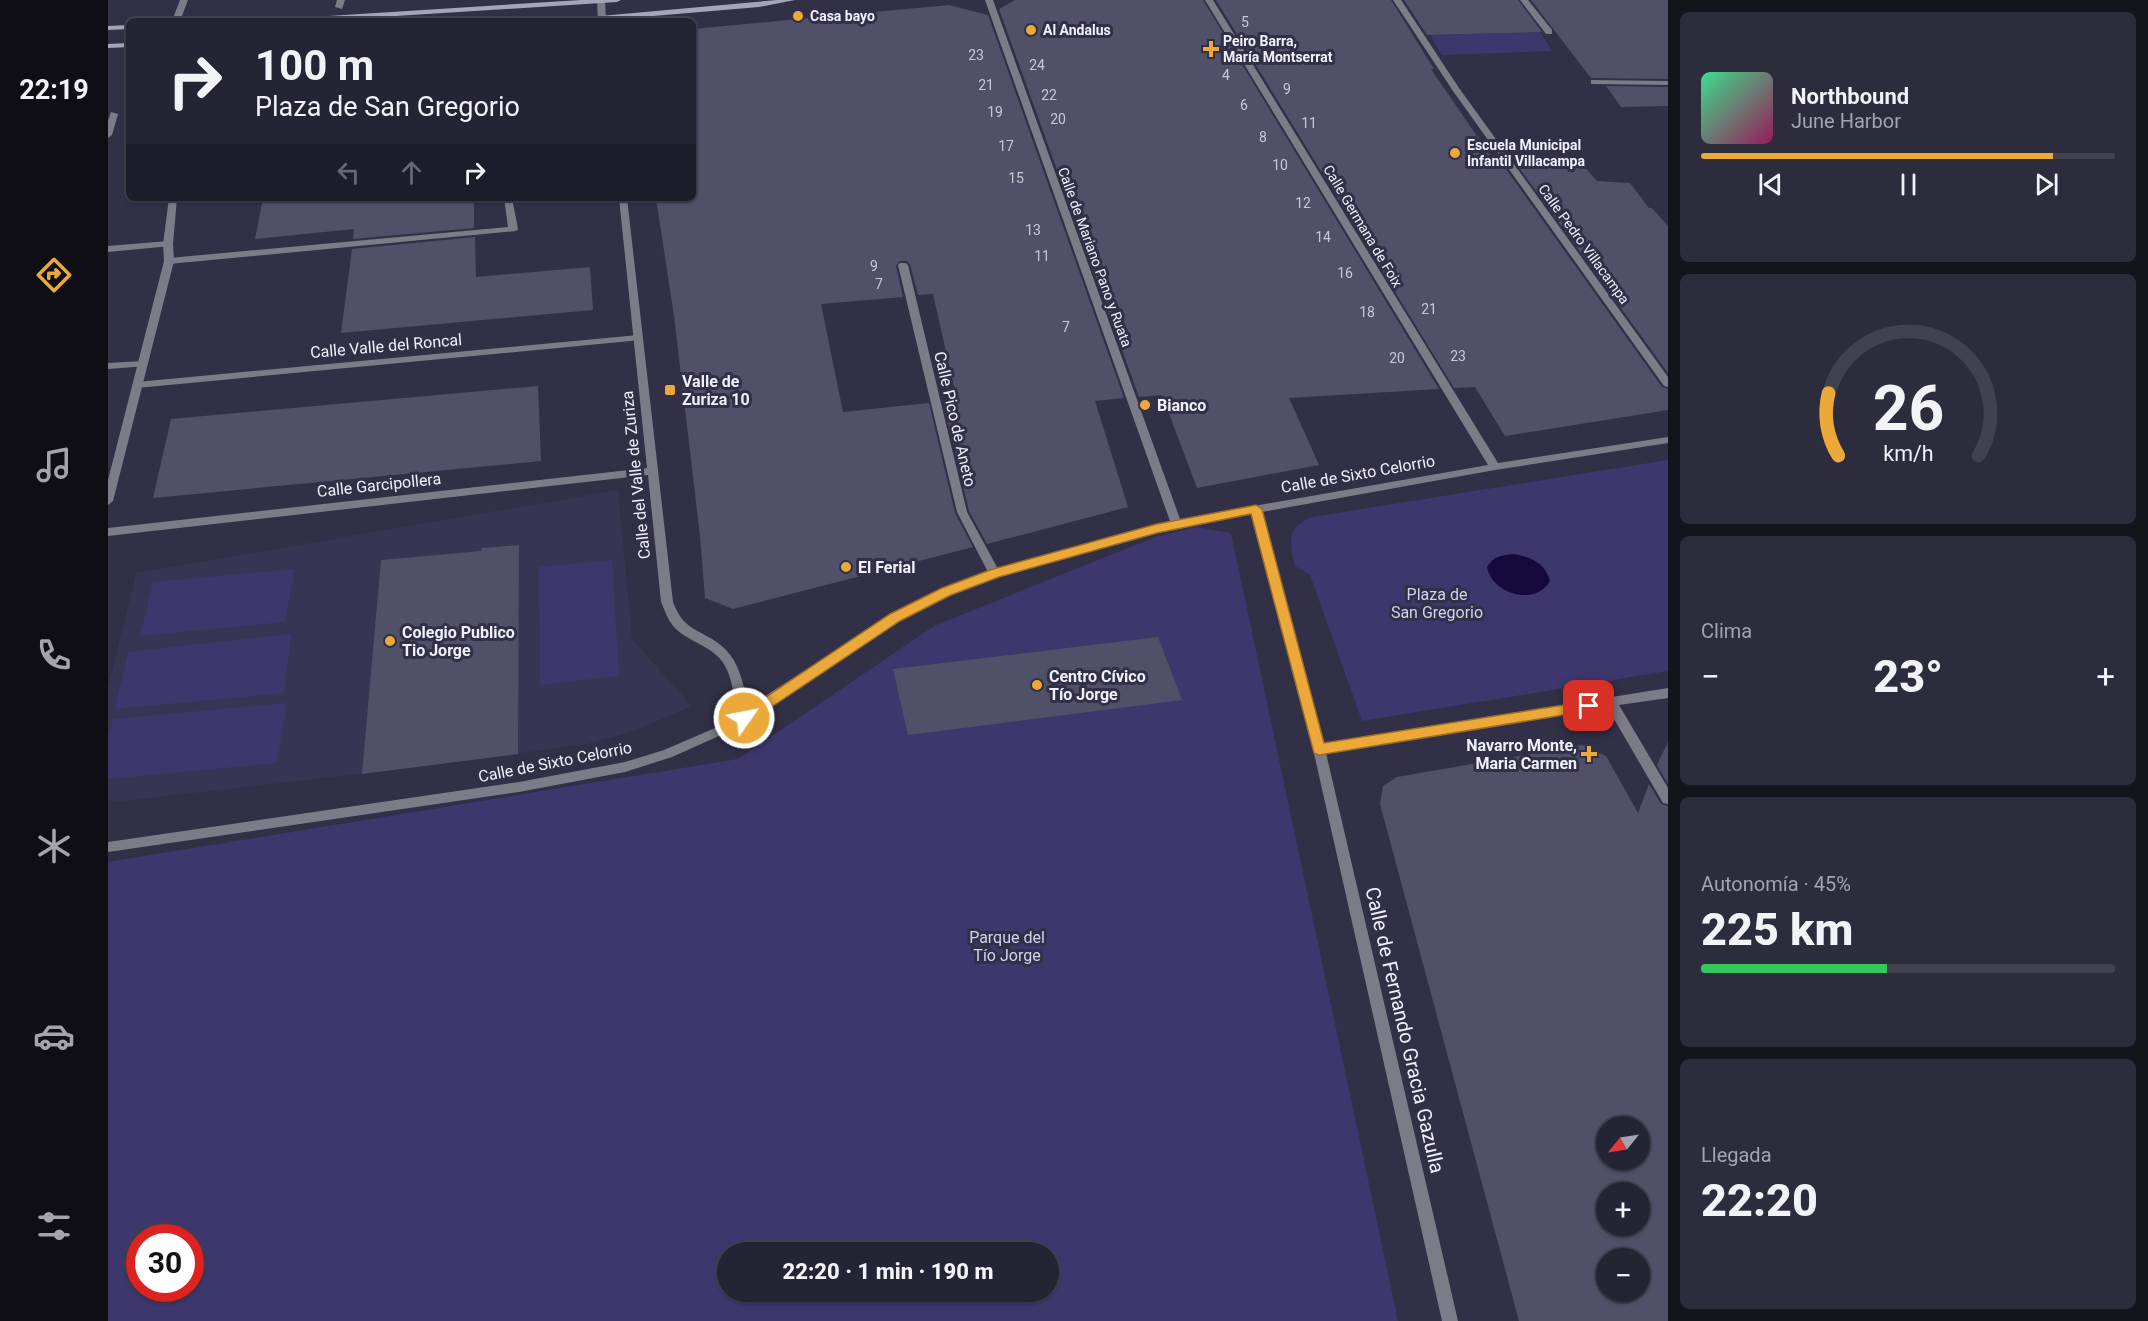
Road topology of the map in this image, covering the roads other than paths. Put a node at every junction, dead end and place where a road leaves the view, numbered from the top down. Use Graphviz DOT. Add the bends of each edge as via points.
graph roads {
  1 [pos="184,0"];
  2 [pos="617,0"];
  3 [pos="791,0"];
  4 [pos="989,0"];
  5 [pos="1209,0"];
  6 [pos="1397,0"];
  7 [pos="1524,0"];
  8 [pos="601,1"];
  9 [pos="177,18"];
  10 [pos="329,18"];
  11 [pos="602,18"];
  12 [pos="623,18"];
  13 [pos="126,27"];
  14 [pos="108,28"];
  15 [pos="1549,32"];
  16 [pos="126,45"];
  17 [pos="108,46"];
  18 [pos="1594,82"];
  19 [pos="1668,82"];
  20 [pos="114,114"];
  21 [pos="108,135"];
  22 [pos="174,201"];
  23 [pos="508,201"];
  24 [pos="622,201"];
  25 [pos="168,244"];
  26 [pos="108,249"];
  27 [pos="169,261"];
  28 [pos="903,265"];
  29 [pos="638,338"];
  30 [pos="143,364"];
  31 [pos="108,366"];
  32 [pos="1668,384"];
  33 [pos="137,385"];
  34 [pos="1668,440"];
  35 [pos="1495,467"];
  36 [pos="653,471"];
  37 [pos="108,501"];
  38 [pos="1256,509"];
  39 [pos="1176,523"];
  40 [pos="108,532"];
  41 [pos="995,573"];
  42 [pos="1668,693"];
  43 [pos="1611,703"];
  44 [pos="744,718"];
  45 [pos="1319,749"];
  46 [pos="1668,799"];
  47 [pos="108,847"];
  48 [pos="1450,1321"];
  1 -- 9 [label="street"];
  2 -- 8 [label="main road"];
  3 -- 12 [label="main road"];
  4 -- 39 [label="street, Calle de Mariano Pano y Ruata"];
  5 -- 35 [label="street, Calle Germana de Foix"];
  6 -- 32 [label="street, Calle Pedro Villacampa" via="1462,99"];
  7 -- 15 [label="street"];
  8 -- 10 [label="main road"];
  8 -- 11 [label="street"];
  13 -- 14 [label="main road"];
  16 -- 17 [label="main road"];
  18 -- 19 [label="street"];
  20 -- 21 [label="street"];
  22 -- 25 [label="street"];
  23 -- 27 [label="street" via="513,229"];
  24 -- 29 [label="street, Calle del Valle de Zuriza"];
  25 -- 26 [label="street"];
  25 -- 27 [label="street"];
  27 -- 30 [label="street"];
  28 -- 41 [label="street, Calle Pico de Aneto" via="962,512"];
  29 -- 33 [label="street, Calle Valle del Roncal"];
  29 -- 36 [label="street, Calle del Valle de Zuriza"];
  30 -- 31 [label="street"];
  30 -- 33 [label="street"];
  33 -- 37 [label="street"];
  34 -- 35 [label="street, Calle de Sixto Celorrio"];
  35 -- 38 [label="street, Calle de Sixto Celorrio"];
  36 -- 40 [label="street, Calle Garcipollera"];
  36 -- 44 [label="street, Calle del Valle de Zuriza" via="670,613 685,632 720,651 727,660"];
  38 -- 39 [label="street, Calle de Sixto Celorrio"];
  38 -- 45 [label="street"];
  39 -- 41 [label="street, Calle de Sixto Celorrio"];
  41 -- 44 [label="street, Calle de Sixto Celorrio" via="895,618"];
  42 -- 43 [label="street"];
  43 -- 45 [label="street"];
  43 -- 46 [label="street"];
  44 -- 47 [label="street, Calle de Sixto Celorrio" via="668,754 585,776"];
  45 -- 48 [label="street, Calle de Fernando Gracia Gazulla"];
}
